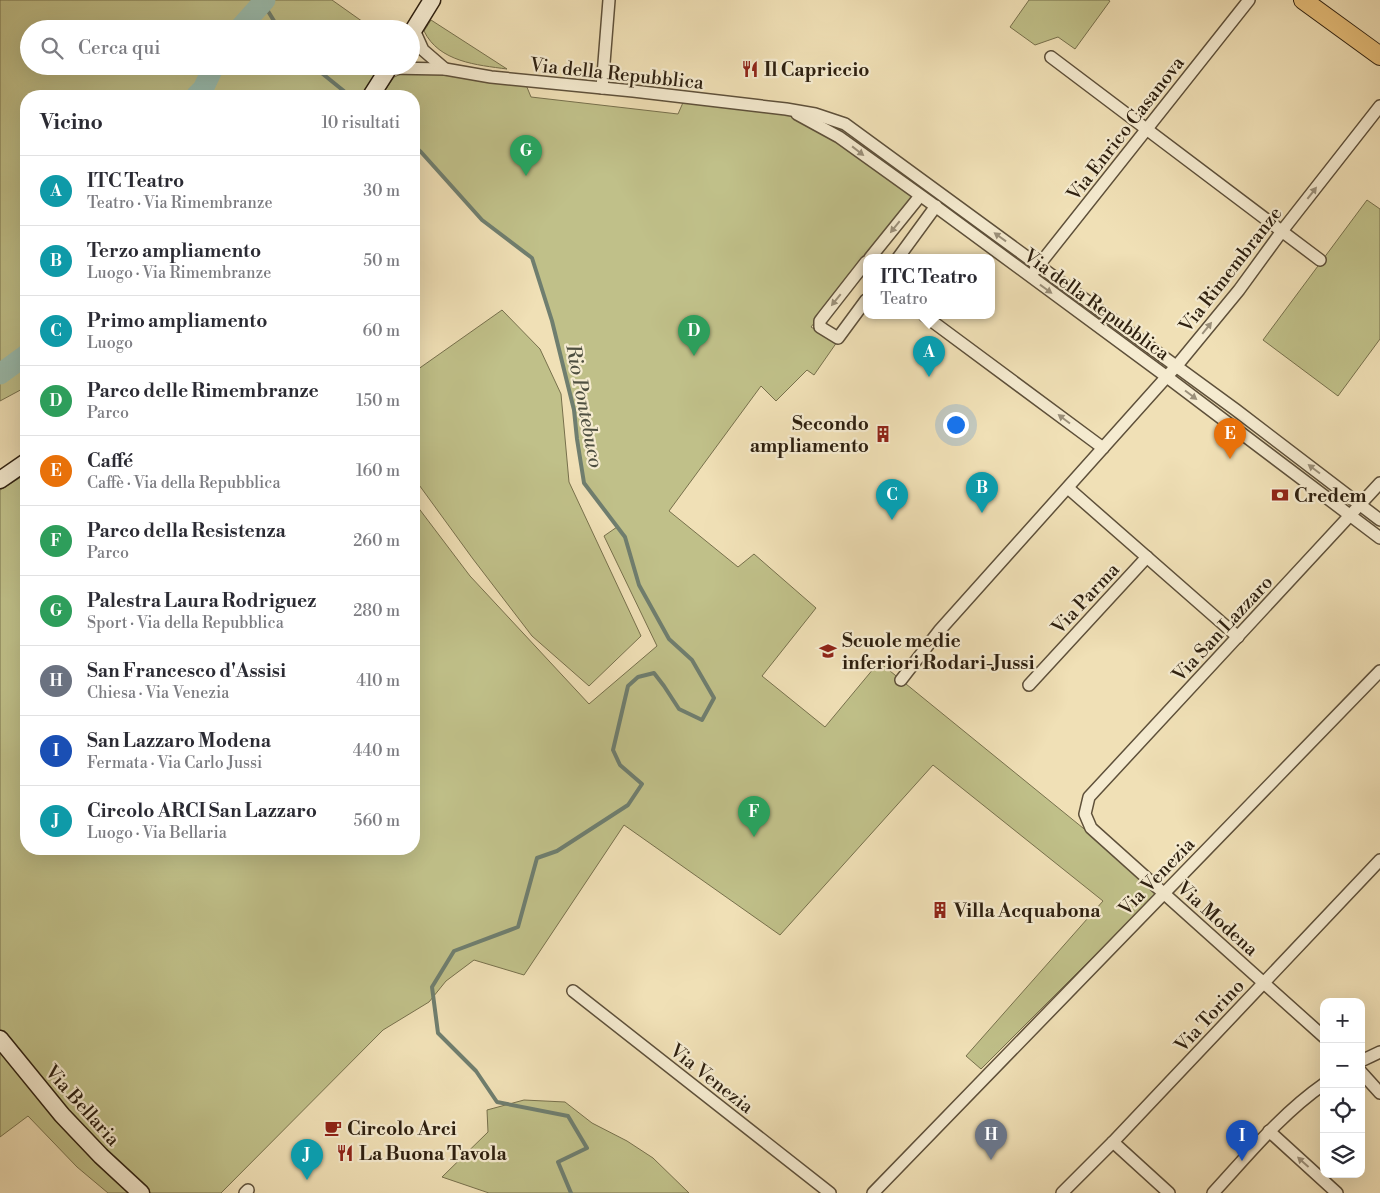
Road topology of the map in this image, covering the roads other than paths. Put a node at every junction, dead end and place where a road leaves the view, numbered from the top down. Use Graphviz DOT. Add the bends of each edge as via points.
graph roads {
  1 [pos="432,0"];
  2 [pos="609,0"];
  3 [pos="1248,0"];
  4 [pos="1302,0"];
  5 [pos="420,20"];
  6 [pos="420,45"];
  7 [pos="1380,56"];
  8 [pos="1051,57"];
  9 [pos="420,63"];
  10 [pos="420,68"];
  11 [pos="431,69"];
  12 [pos="445,69"];
  13 [pos="385,75"];
  14 [pos="602,88"];
  15 [pos="375,90"];
  16 [pos="1380,106"];
  17 [pos="786,109"];
  18 [pos="845,124"];
  19 [pos="1146,130"];
  20 [pos="839,137"];
  21 [pos="939,192"];
  22 [pos="920,196"];
  23 [pos="933,205"];
  24 [pos="1282,231"];
  25 [pos="873,254"];
  26 [pos="901,254"];
  27 [pos="1320,260"];
  28 [pos="1039,265"];
  29 [pos="863,266"];
  30 [pos="1029,277"];
  31 [pos="863,304"];
  32 [pos="929,319"];
  33 [pos="1176,366"];
  34 [pos="1167,377"];
  35 [pos="1103,448"];
  36 [pos="20,466"];
  37 [pos="0,480"];
  38 [pos="1380,483"];
  39 [pos="1068,488"];
  40 [pos="1360,504"];
  41 [pos="1349,516"];
  42 [pos="1380,520"];
  43 [pos="1380,538"];
  44 [pos="1147,557"];
  45 [pos="1238,637"];
  46 [pos="1380,670"];
  47 [pos="901,680"];
  48 [pos="1029,685"];
  49 [pos="1089,797"];
  50 [pos="1380,860"];
  51 [pos="1164,893"];
  52 [pos="1264,982"];
  53 [pos="573,991"];
  54 [pos="1320,1033"];
  55 [pos="0,1039"];
  56 [pos="1380,1052"];
  57 [pos="1365,1059"];
  58 [pos="1365,1076"];
  59 [pos="1320,1087"];
  60 [pos="1380,1093"];
  61 [pos="1269,1131"];
  62 [pos="1113,1142"];
  63 [pos="141,1193"];
  64 [pos="830,1193"];
  65 [pos="873,1193"];
  66 [pos="1062,1193"];
  67 [pos="1169,1193"];
  68 [pos="1213,1193"];
  69 [pos="1337,1193"];
  1 -- 5 [label="street"];
  2 -- 14 [label="street"];
  3 -- 19 [label="street, Via Enrico Casanova"];
  4 -- 7 [label="main road"];
  6 -- 12 [label="street"];
  8 -- 19 [label="street"];
  9 -- 11 [label="street, Via della Repubblica"];
  10 -- 11 [label="street, Via della Repubblica"];
  11 -- 12 [label="street, Via della Repubblica"];
  12 -- 14 [label="street, Via della Repubblica"];
  13 -- 15 [label="street"];
  14 -- 17 [label="street, Via della Repubblica"];
  24 -- 16 [label="street, Via Rimembranze, one-way"];
  17 -- 18 [label="street, Via della Repubblica"];
  17 -- 20 [label="street, Via della Repubblica"];
  18 -- 20 [label="street"];
  18 -- 21 [label="street, Via della Repubblica"];
  19 -- 24 [label="street"];
  19 -- 28 [label="street, Via Enrico Casanova"];
  20 -- 22 [label="street, Via della Repubblica, one-way"];
  21 -- 23 [label="street"];
  28 -- 21 [label="street, Via della Repubblica, one-way"];
  22 -- 23 [label="street, Via della Repubblica"];
  22 -- 25 [label="street, one-way"];
  23 -- 26 [label="street"];
  23 -- 30 [label="street, Via della Repubblica"];
  24 -- 27 [label="street"];
  33 -- 24 [label="street, Via Rimembranze, one-way" via="1239,290"];
  28 -- 30 [label="street, Via Enrico Casanova"];
  28 -- 33 [label="street, Via della Repubblica"];
  29 -- 31 [label="street, one-way" via="823,316 820,327 838,338"];
  30 -- 34 [label="street, Via della Repubblica, one-way"];
  35 -- 32 [label="street, one-way"];
  33 -- 34 [label="street, Via Rimembranze"];
  40 -- 33 [label="street, Via della Repubblica, one-way"];
  34 -- 35 [label="street, Via Rimembranze"];
  34 -- 41 [label="street, Via della Repubblica, one-way"];
  35 -- 39 [label="street, Via Rimembranze"];
  36 -- 37 [label="street"];
  38 -- 40 [label="street, Via San Lazzaro"];
  39 -- 44 [label="street, Via Parma"];
  39 -- 47 [label="street, Via Rimembranze" via="938,631"];
  40 -- 41 [label="street, Via San Lazzaro"];
  40 -- 42 [label="street, Via della Repubblica"];
  41 -- 43 [label="street, Via della Repubblica"];
  41 -- 45 [label="street, Via San Lazzaro"];
  44 -- 45 [label="street, Via Parma"];
  44 -- 48 [label="street, Via Parma"];
  45 -- 49 [label="street, Via San Lazzaro"];
  46 -- 51 [label="street, Via Venezia"];
  49 -- 51 [label="street, Via Modena" via="1085,814 1091,828"];
  50 -- 52 [label="street, Via Torino"];
  51 -- 52 [label="street, Via Modena"];
  51 -- 65 [label="street, Via Venezia"];
  52 -- 54 [label="street, Via Modena"];
  52 -- 62 [label="street, Via Torino"];
  53 -- 64 [label="street, Via Venezia"];
  55 -- 63 [label="street, Via Bellaria" via="62,1115"];
  56 -- 57 [label="street"];
  58 -- 60 [label="street"];
  59 -- 61 [label="street"];
  61 -- 68 [label="street"];
  69 -- 61 [label="street, one-way"];
  62 -- 66 [label="street, Via Torino"];
  62 -- 67 [label="street"];
}
